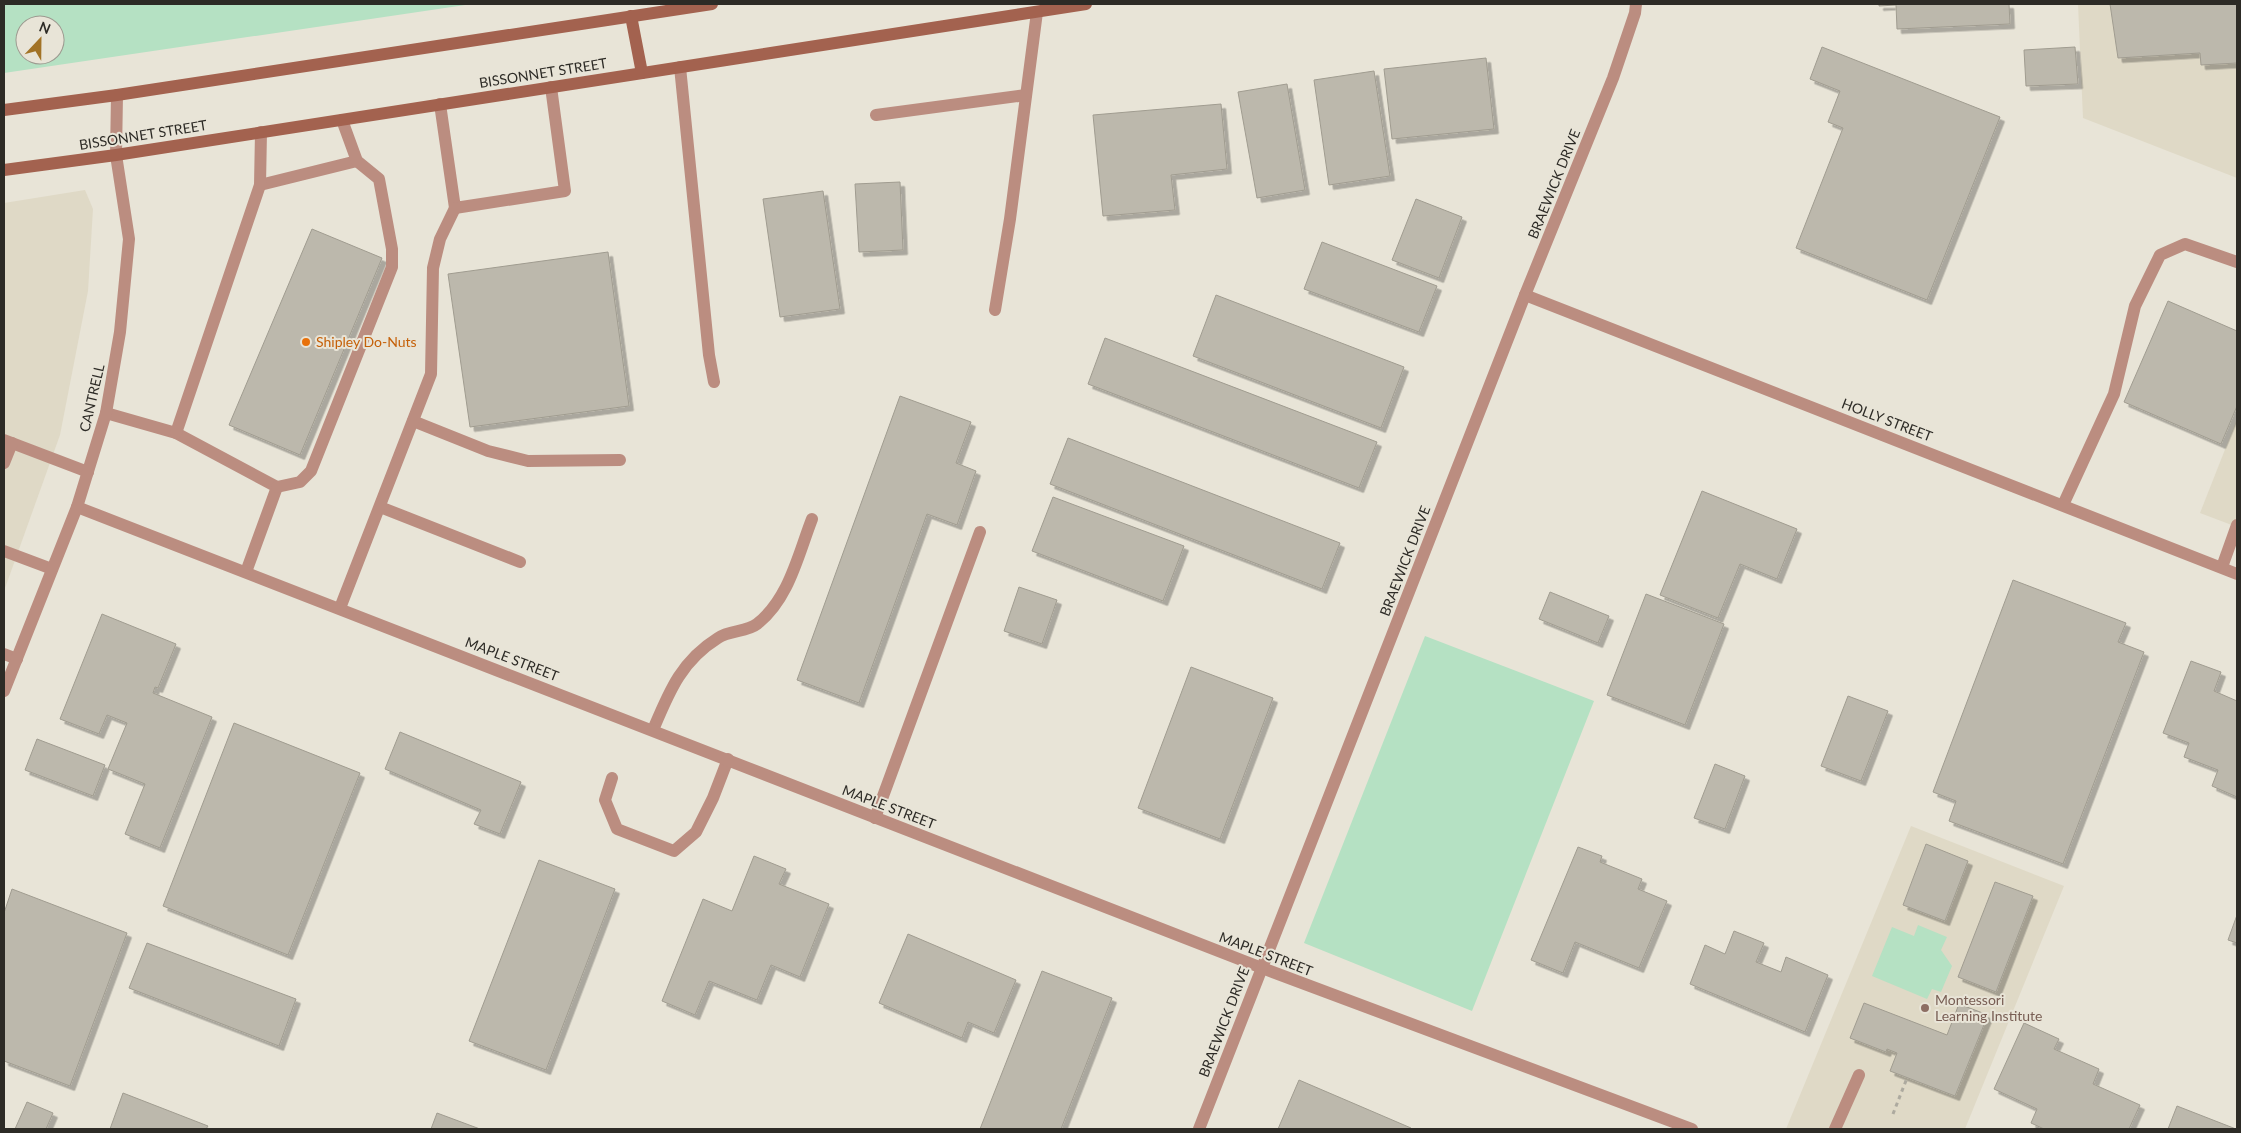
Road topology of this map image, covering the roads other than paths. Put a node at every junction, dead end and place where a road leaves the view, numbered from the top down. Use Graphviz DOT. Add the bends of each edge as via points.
graph roads {
  1 [pos="712,4"];
  2 [pos="1086,4"];
  3 [pos="1636,4"];
  4 [pos="1037,12"];
  5 [pos="631,16"];
  6 [pos="680,67"];
  7 [pos="642,73"];
  8 [pos="551,87"];
  9 [pos="118,95"];
  10 [pos="1026,95"];
  11 [pos="440,104"];
  12 [pos="4,110"];
  13 [pos="876,115"];
  14 [pos="342,120"];
  15 [pos="261,132"];
  16 [pos="116,155"];
  17 [pos="357,161"];
  18 [pos="4,170"];
  19 [pos="260,185"];
  20 [pos="455,208"];
  21 [pos="2237,262"];
  22 [pos="1525,295"];
  23 [pos="995,310"];
  24 [pos="714,382"];
  25 [pos="106,413"];
  26 [pos="413,421"];
  27 [pos="176,433"];
  28 [pos="8,441"];
  29 [pos="620,460"];
  30 [pos="4,463"];
  31 [pos="88,472"];
  32 [pos="278,487"];
  33 [pos="2063,505"];
  34 [pos="380,506"];
  35 [pos="76,507"];
  36 [pos="812,520"];
  37 [pos="2237,525"];
  38 [pos="980,532"];
  39 [pos="4,551"];
  40 [pos="520,562"];
  41 [pos="2222,567"];
  42 [pos="52,569"];
  43 [pos="246,572"];
  44 [pos="2237,574"];
  45 [pos="340,608"];
  46 [pos="4,654"];
  47 [pos="17,659"];
  48 [pos="4,691"];
  49 [pos="653,730"];
  50 [pos="728,759"];
  51 [pos="612,778"];
  52 [pos="876,818"];
  53 [pos="1262,968"];
  54 [pos="1859,1074"];
  55 [pos="1199,1129"];
  56 [pos="1692,1129"];
  57 [pos="1835,1129"];
  1 -- 5 [label="main road"];
  2 -- 4 [label="main road, BISSONNET STREET"];
  3 -- 22 [label="street, BRAEWICK DRIVE" via="1613,78"];
  4 -- 6 [label="main road, BISSONNET STREET"];
  4 -- 10 [label="street"];
  5 -- 7 [label="main road"];
  5 -- 9 [label="main road"];
  6 -- 7 [label="main road, BISSONNET STREET"];
  6 -- 24 [label="street"];
  7 -- 8 [label="main road, BISSONNET STREET"];
  8 -- 11 [label="main road, BISSONNET STREET"];
  8 -- 20 [label="street" via="565,191"];
  9 -- 12 [label="main road"];
  9 -- 16 [label="street, CANTRELL"];
  10 -- 13 [label="street"];
  10 -- 23 [label="street"];
  11 -- 14 [label="main road, BISSONNET STREET"];
  11 -- 20 [label="street"];
  14 -- 15 [label="main road, BISSONNET STREET"];
  14 -- 17 [label="street"];
  15 -- 16 [label="main road, BISSONNET STREET"];
  15 -- 19 [label="street"];
  16 -- 18 [label="main road, BISSONNET STREET"];
  16 -- 25 [label="street, CANTRELL" via="129,239 120,332"];
  17 -- 19 [label="street"];
  17 -- 32 [label="street" via="379,179 392,249 392,268 311,471 300,482"];
  19 -- 27 [label="street"];
  20 -- 26 [label="street" via="440,239 433,268 431,374"];
  21 -- 33 [label="street" via="2185,244 2160,255 2135,306 2114,394"];
  22 -- 33 [label="street, HOLLY STREET"];
  22 -- 53 [label="street, BRAEWICK DRIVE"];
  25 -- 27 [label="street"];
  25 -- 31 [label="street, CANTRELL"];
  26 -- 29 [label="street" via="488,451 528,461"];
  26 -- 34 [label="street"];
  27 -- 32 [label="street"];
  28 -- 30 [label="street"];
  28 -- 31 [label="street"];
  31 -- 35 [label="street, CANTRELL"];
  32 -- 43 [label="street"];
  33 -- 41 [label="street, HOLLY STREET"];
  34 -- 40 [label="street"];
  34 -- 45 [label="street"];
  35 -- 42 [label="street, CANTRELL"];
  35 -- 43 [label="street, MAPLE STREET"];
  36 -- 49 [label="street" via="782,596 756,625 719,637 689,660 674,682"];
  37 -- 41 [label="street"];
  38 -- 52 [label="street"];
  39 -- 42 [label="street"];
  41 -- 44 [label="street, HOLLY STREET"];
  42 -- 47 [label="street, CANTRELL"];
  43 -- 45 [label="street, MAPLE STREET"];
  45 -- 49 [label="street, MAPLE STREET"];
  46 -- 47 [label="street"];
  47 -- 48 [label="street, CANTRELL"];
  49 -- 50 [label="street, MAPLE STREET"];
  50 -- 51 [label="street" via="696,832 674,851 617,829 605,800"];
  50 -- 52 [label="street, MAPLE STREET"];
  52 -- 53 [label="street, MAPLE STREET"];
  53 -- 55 [label="street, BRAEWICK DRIVE"];
  53 -- 56 [label="street, MAPLE STREET"];
  54 -- 57 [label="street"];
}
